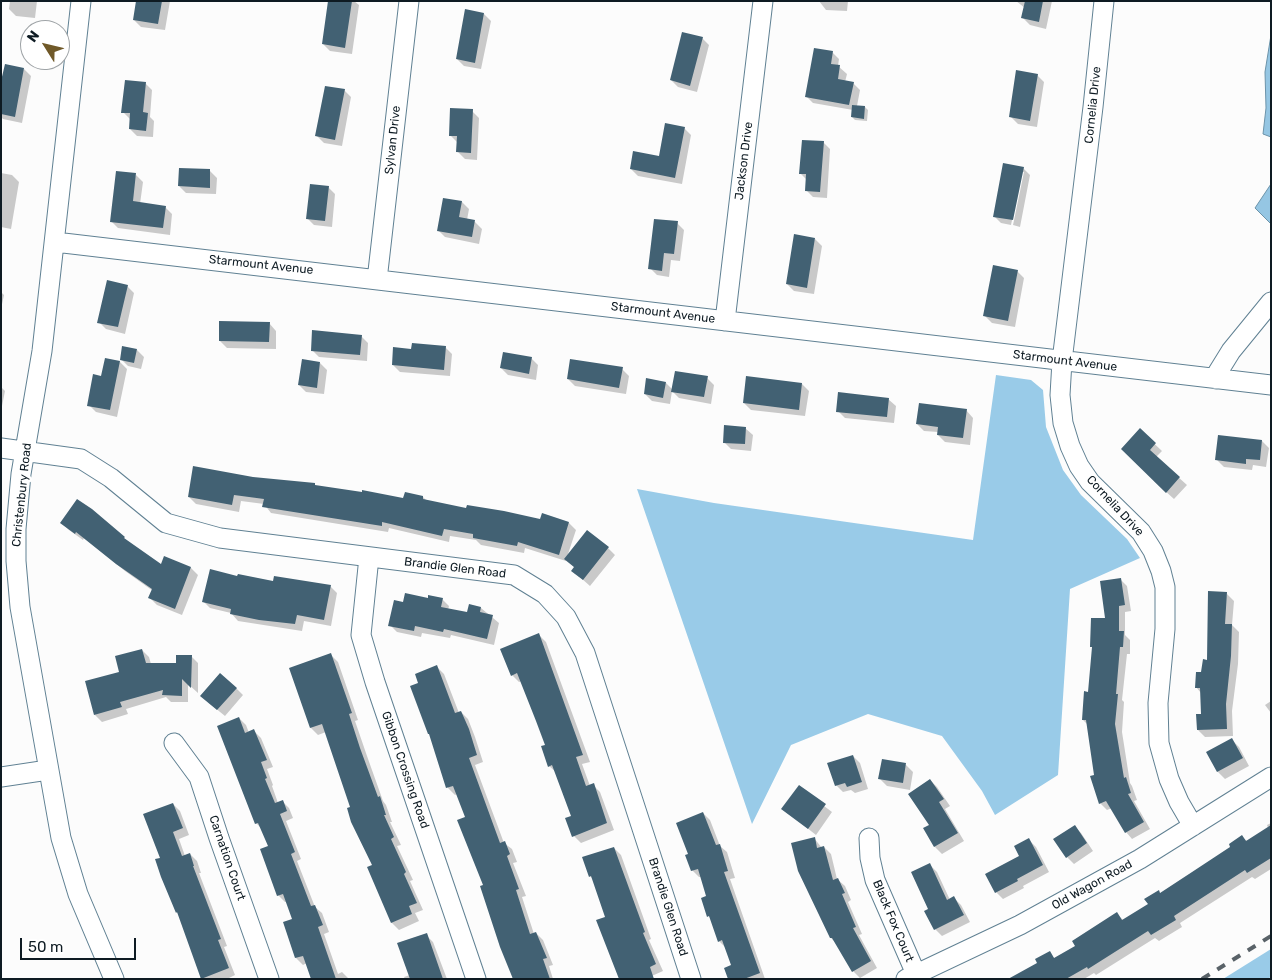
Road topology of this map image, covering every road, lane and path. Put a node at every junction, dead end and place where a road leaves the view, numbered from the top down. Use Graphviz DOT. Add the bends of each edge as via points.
graph roads {
  1 [pos="80,1"];
  2 [pos="409,1"];
  3 [pos="762,1"];
  4 [pos="1104,1"];
  5 [pos="55,242"];
  6 [pos="377,280"];
  7 [pos="1271,302"];
  8 [pos="725,321"];
  9 [pos="1062,361"];
  10 [pos="1216,379"];
  11 [pos="1271,385"];
  12 [pos="1,448"];
  13 [pos="25,451"];
  14 [pos="369,557"];
  15 [pos="174,743"];
  16 [pos="48,770"];
  17 [pos="1,777"];
  18 [pos="1271,777"];
  19 [pos="1193,826"];
  20 [pos="869,838"];
  21 [pos="911,976"];
  22 [pos="114,979"];
  23 [pos="269,979"];
  24 [pos="476,979"];
  25 [pos="691,979"];
  1 -- 5 [label="street, Christenbury Road"];
  2 -- 6 [label="street, Sylvan Drive"];
  3 -- 8 [label="street, Jackson Drive"];
  4 -- 9 [label="street, Cornelia Drive"];
  5 -- 6 [label="street, Starmount Avenue"];
  5 -- 13 [label="street, Christenbury Road" via="42,351"];
  6 -- 8 [label="street, Starmount Avenue"];
  7 -- 10 [label="street" via="1231,351"];
  8 -- 9 [label="street, Starmount Avenue"];
  9 -- 10 [label="street, Starmount Avenue"];
  9 -- 19 [label="street, Cornelia Drive" via="1060,394 1063,423 1076,461 1090,482 1141,532 1162,570 1165,629 1158,703 1160,743 1169,779"];
  10 -- 11 [label="street, Starmount Avenue"];
  12 -- 13 [label="street, Brandie Glen Road"];
  13 -- 14 [label="street, Brandie Glen Road" via="81,459 111,478 166,523 220,538"];
  13 -- 16 [label="street, Christenbury Road" via="16,530 16,561 20,607"];
  14 -- 24 [label="street, Gibbon Crossing Road" via="361,635"];
  14 -- 25 [label="street, Brandie Glen Road" via="514,575 545,594 566,617 585,653"];
  15 -- 23 [label="street, Carnation Court" via="199,777"];
  16 -- 17 [label="street"];
  16 -- 22 [label="street, Christenbury Road" via="68,867"];
  18 -- 19 [label="street, Old Wagon Road"];
  19 -- 21 [label="street, Old Wagon Road" via="1020,926"];
  20 -- 21 [label="street, Black Fox Court" via="875,880"];
}
